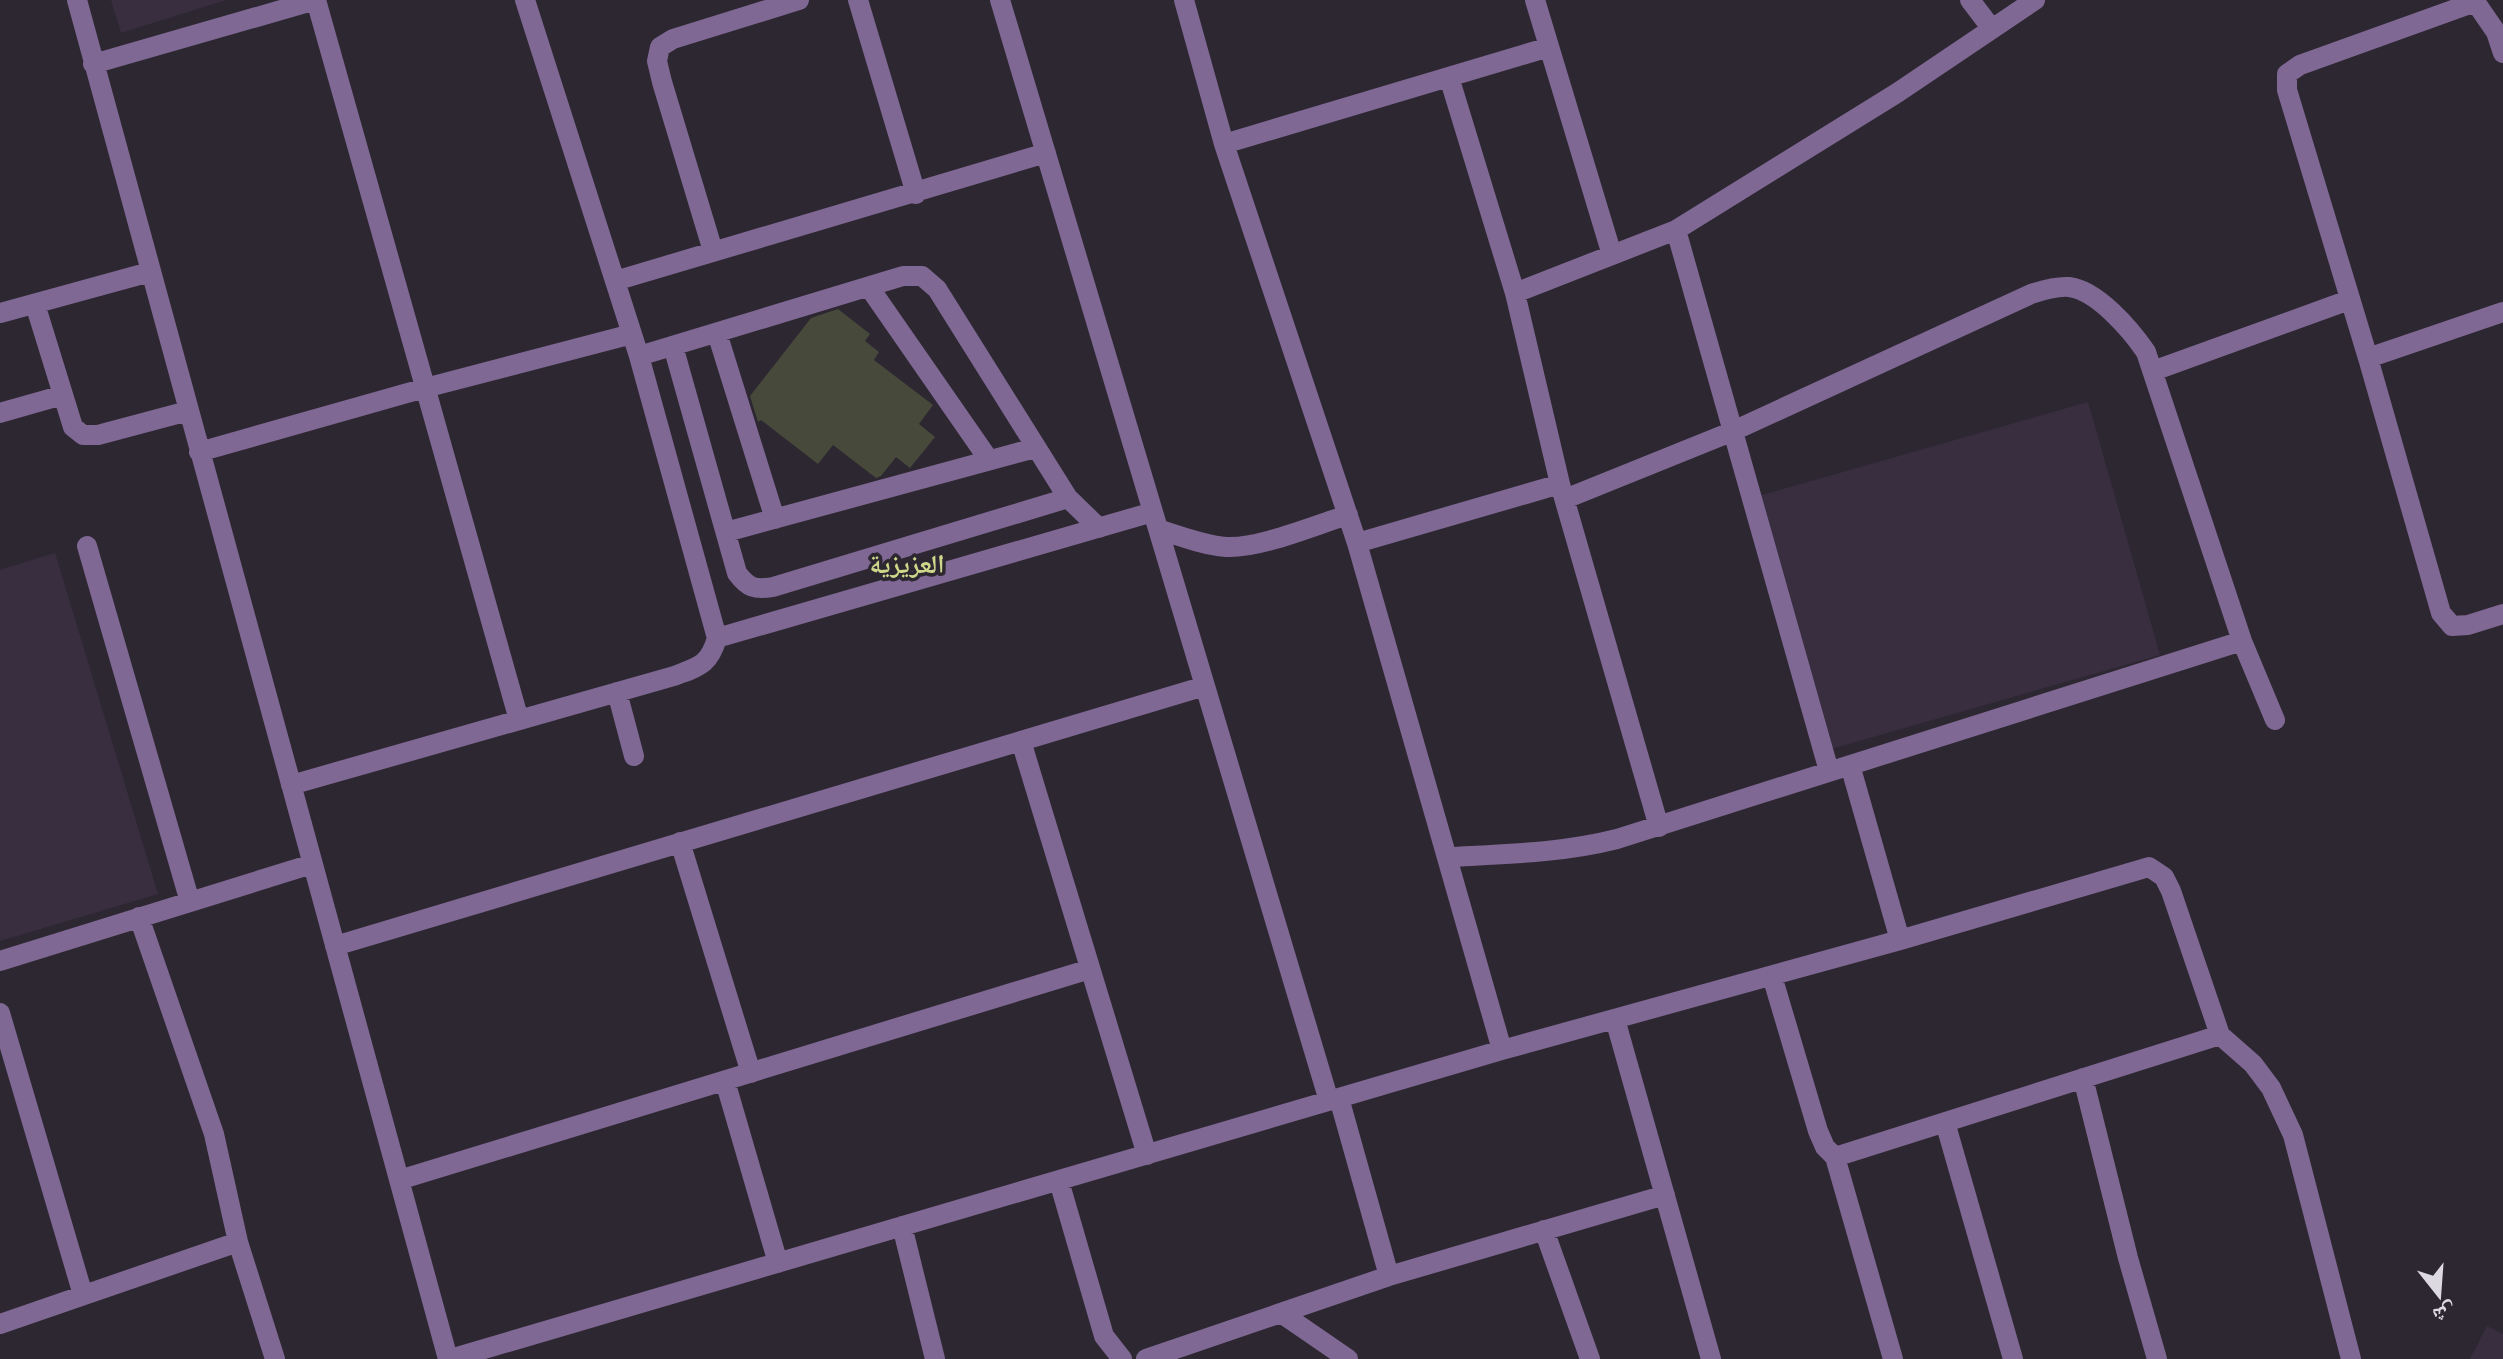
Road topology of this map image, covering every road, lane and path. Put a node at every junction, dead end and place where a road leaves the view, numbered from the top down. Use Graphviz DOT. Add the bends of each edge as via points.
graph roads {
  1 [pos="77,0"];
  2 [pos="316,0"];
  3 [pos="525,0"];
  4 [pos="799,0"];
  5 [pos="858,0"];
  6 [pos="1000,0"];
  7 [pos="1184,0"];
  8 [pos="1535,0"];
  9 [pos="1970,0"];
  10 [pos="2035,0"];
  11 [pos="2475,1"];
  12 [pos="1992,29"];
  13 [pos="1549,47"];
  14 [pos="2503,53"];
  15 [pos="93,64"];
  16 [pos="1449,77"];
  17 [pos="1224,144"];
  18 [pos="1046,153"];
  19 [pos="916,194"];
  20 [pos="1676,230"];
  21 [pos="713,251"];
  22 [pos="1612,255"];
  23 [pos="150,272"];
  24 [pos="615,281"];
  25 [pos="869,287"];
  26 [pos="1515,293"];
  27 [pos="2349,300"];
  28 [pos="35,304"];
  29 [pos="2503,312"];
  30 [pos="0,313"];
  31 [pos="717,333"];
  32 [pos="632,334"];
  33 [pos="673,346"];
  34 [pos="639,356"];
  35 [pos="2368,358"];
  36 [pos="2153,371"];
  37 [pos="425,388"];
  38 [pos="63,395"];
  39 [pos="188,411"];
  40 [pos="0,413"];
  41 [pos="1731,432"];
  42 [pos="1035,448"];
  43 [pos="199,452"];
  44 [pos="989,460"];
  45 [pos="712,483"];
  46 [pos="1562,491"];
  47 [pos="677,493"];
  48 [pos="1068,498"];
  49 [pos="1348,515"];
  50 [pos="775,519"];
  51 [pos="1156,520"];
  52 [pos="1099,528"];
  53 [pos="726,532"];
  54 [pos="1357,543"];
  55 [pos="87,546"];
  56 [pos="895,550"];
  57 [pos="906,584"];
  58 [pos="2503,614"];
  59 [pos="717,638"];
  60 [pos="2242,641"];
  61 [pos="1205,686"];
  62 [pos="617,692"];
  63 [pos="519,720"];
  64 [pos="2275,720"];
  65 [pos="1021,741"];
  66 [pos="634,756"];
  67 [pos="1850,765"];
  68 [pos="1829,771"];
  69 [pos="291,785"];
  70 [pos="1659,827"];
  71 [pos="680,842"];
  72 [pos="1449,857"];
  73 [pos="312,864"];
  74 [pos="190,902"];
  75 [pos="139,917"];
  76 [pos="1900,940"];
  77 [pos="335,946"];
  78 [pos="0,961"];
  79 [pos="1090,969"];
  80 [pos="1772,976"];
  81 [pos="0,1013"];
  82 [pos="1615,1019"];
  83 [pos="2220,1035"];
  84 [pos="1502,1050"];
  85 [pos="751,1073"];
  86 [pos="2083,1078"];
  87 [pos="725,1081"];
  88 [pos="1334,1100"];
  89 [pos="1945,1122"];
  90 [pos="1147,1155"];
  91 [pos="1835,1157"];
  92 [pos="399,1180"];
  93 [pos="1059,1181"];
  94 [pos="1665,1195"];
  95 [pos="902,1226"];
  96 [pos="1544,1230"];
  97 [pos="238,1242"];
  98 [pos="778,1263"];
  99 [pos="1389,1276"];
  100 [pos="83,1295"];
  101 [pos="1281,1313"];
  102 [pos="0,1324"];
  103 [pos="275,1359"];
  104 [pos="449,1359"];
  105 [pos="935,1359"];
  106 [pos="1122,1359"];
  107 [pos="1146,1359"];
  108 [pos="1348,1359"];
  109 [pos="1590,1359"];
  110 [pos="1711,1359"];
  111 [pos="1893,1359"];
  112 [pos="2013,1359"];
  113 [pos="2157,1359"];
  114 [pos="2351,1359"];
  1 -- 15 [label="street"];
  2 -- 15 [label="street"];
  2 -- 37 [label="street"];
  3 -- 24 [label="street"];
  4 -- 21 [label="street" via="660,47 662,82"];
  5 -- 19 [label="street"];
  6 -- 18 [label="street"];
  7 -- 17 [label="street"];
  8 -- 13 [label="street"];
  9 -- 12 [label="street"];
  10 -- 12 [label="street"];
  11 -- 14 [label="street"];
  11 -- 27 [label="street" via="2287,74 2287,90"];
  12 -- 20 [label="street"];
  13 -- 16 [label="street"];
  13 -- 22 [label="street"];
  15 -- 23 [label="street"];
  16 -- 17 [label="street"];
  16 -- 26 [label="street"];
  17 -- 49 [label="street"];
  18 -- 19 [label="street"];
  18 -- 51 [label="street"];
  19 -- 21 [label="street"];
  20 -- 22 [label="street"];
  20 -- 41 [label="street"];
  21 -- 24 [label="street"];
  22 -- 26 [label="street"];
  23 -- 28 [label="street"];
  23 -- 39 [label="street"];
  24 -- 32 [label="street"];
  25 -- 31 [label="street"];
  25 -- 42 [label="street" via="922,276 937,289"];
  25 -- 44 [label="street"];
  26 -- 46 [label="street"];
  27 -- 35 [label="street"];
  27 -- 36 [label="street"];
  28 -- 30 [label="street"];
  28 -- 38 [label="street"];
  29 -- 35 [label="street"];
  31 -- 33 [label="street"];
  31 -- 50 [label="street"];
  32 -- 34 [label="street"];
  32 -- 37 [label="street"];
  33 -- 34 [label="street"];
  33 -- 45 [label="street"];
  34 -- 47 [label="street"];
  35 -- 58 [label="street" via="2441,613 2452,626"];
  36 -- 41 [label="street" via="2135,336 2091,295 2070,287 2049,288"];
  36 -- 60 [label="street"];
  37 -- 43 [label="street"];
  37 -- 63 [label="street"];
  38 -- 39 [label="street" via="73,427 83,435"];
  38 -- 40 [label="street"];
  39 -- 43 [label="street"];
  41 -- 46 [label="street"];
  41 -- 68 [label="street"];
  42 -- 44 [label="street"];
  42 -- 48 [label="street"];
  43 -- 69 [label="street"];
  44 -- 50 [label="street"];
  45 -- 47 [label="street"];
  45 -- 53 [label="street"];
  46 -- 54 [label="street"];
  46 -- 70 [label="street"];
  47 -- 59 [label="street"];
  48 -- 52 [label="street"];
  48 -- 56 [label="street"];
  49 -- 51 [label="street" via="1229,547 1211,545"];
  49 -- 54 [label="street"];
  50 -- 53 [label="street"];
  51 -- 52 [label="street"];
  51 -- 61 [label="street"];
  52 -- 57 [label="street"];
  53 -- 56 [label="street" via="737,573 756,589"];
  54 -- 72 [label="street"];
  55 -- 74 [label="street"];
  56 -- 57 [label="street"];
  57 -- 59 [label="street"];
  59 -- 62 [label="street" via="711,656 697,667"];
  60 -- 64 [label="street"];
  60 -- 67 [label="street"];
  61 -- 65 [label="street"];
  61 -- 88 [label="street"];
  62 -- 63 [label="street"];
  62 -- 66 [label="street"];
  63 -- 69 [label="street"];
  65 -- 71 [label="street"];
  65 -- 79 [label="street"];
  67 -- 68 [label="street"];
  67 -- 76 [label="street"];
  68 -- 70 [label="street"];
  69 -- 73 [label="street"];
  70 -- 72 [label="street" via="1583,847"];
  71 -- 77 [label="street"];
  71 -- 85 [label="street"];
  72 -- 84 [label="street"];
  73 -- 74 [label="street"];
  73 -- 77 [label="street"];
  74 -- 75 [label="street"];
  75 -- 78 [label="street"];
  75 -- 97 [label="street" via="214,1134"];
  76 -- 80 [label="street"];
  76 -- 83 [label="street" via="2149,867 2164,877 2171,891"];
  77 -- 92 [label="street"];
  79 -- 85 [label="street"];
  79 -- 90 [label="street"];
  80 -- 82 [label="street"];
  80 -- 91 [label="street" via="1818,1131"];
  81 -- 100 [label="street"];
  82 -- 84 [label="street"];
  82 -- 94 [label="street"];
  83 -- 86 [label="street"];
  83 -- 114 [label="street" via="2253,1064 2284,1111"];
  84 -- 88 [label="street"];
  85 -- 87 [label="street"];
  86 -- 89 [label="street"];
  86 -- 113 [label="street"];
  87 -- 92 [label="street"];
  87 -- 98 [label="street"];
  88 -- 90 [label="street"];
  88 -- 99 [label="street"];
  89 -- 91 [label="street"];
  89 -- 112 [label="street"];
  90 -- 93 [label="street"];
  91 -- 111 [label="street"];
  92 -- 104 [label="street"];
  93 -- 95 [label="street"];
  93 -- 106 [label="street" via="1104,1336"];
  94 -- 96 [label="street"];
  94 -- 110 [label="street"];
  95 -- 98 [label="street"];
  95 -- 105 [label="street"];
  96 -- 99 [label="street"];
  96 -- 109 [label="street"];
  97 -- 100 [label="street"];
  97 -- 103 [label="street"];
  98 -- 104 [label="street"];
  99 -- 101 [label="street"];
  100 -- 102 [label="street"];
  101 -- 107 [label="street"];
  101 -- 108 [label="street"];
}
